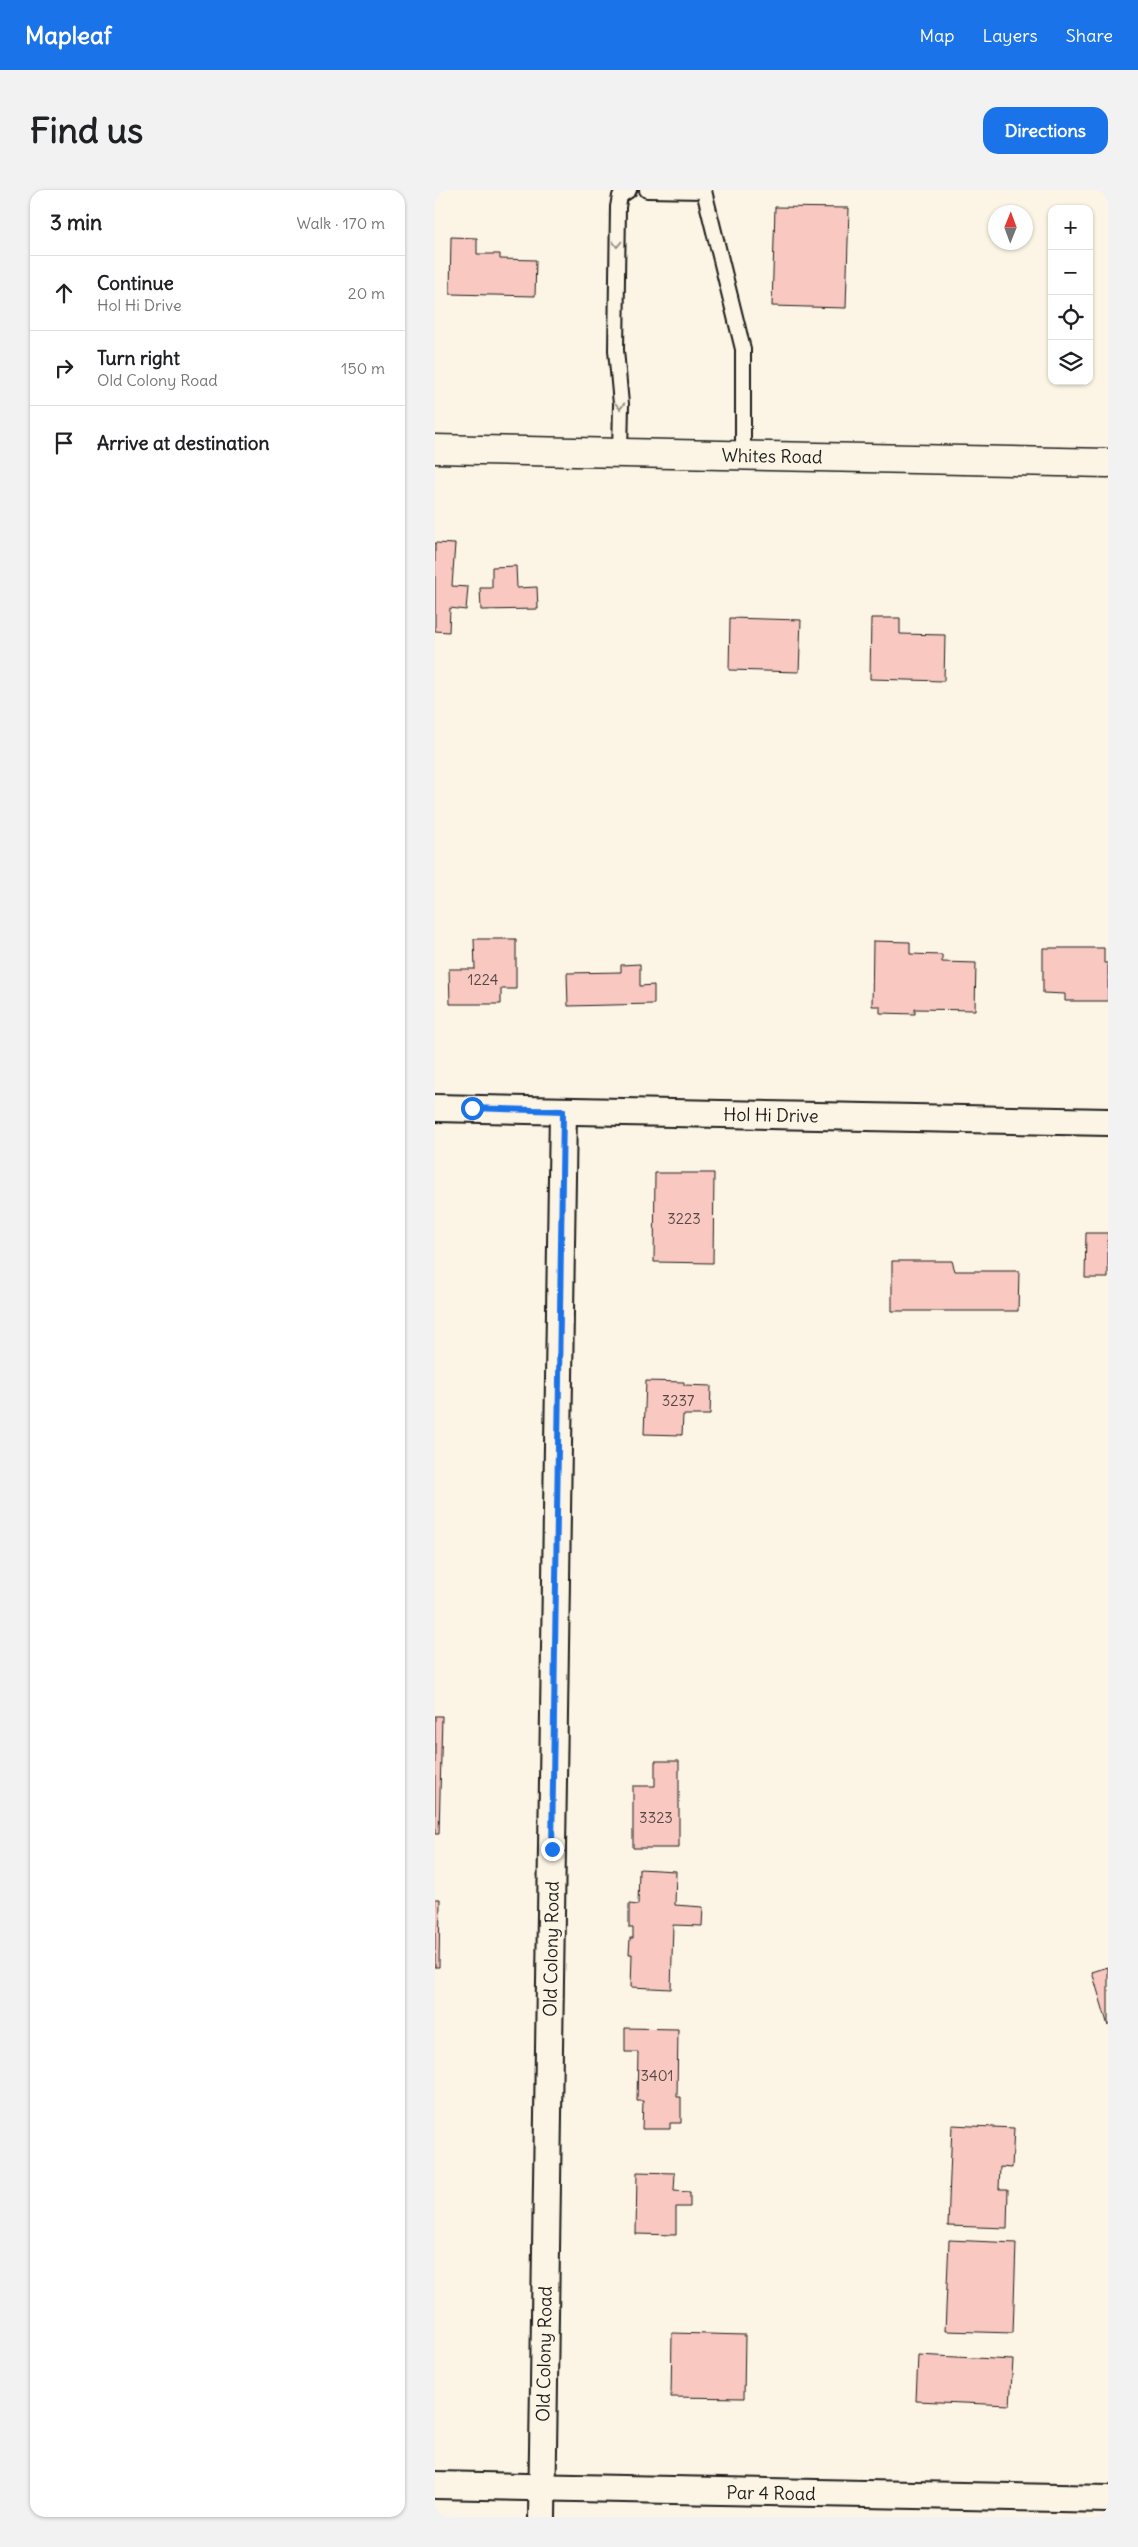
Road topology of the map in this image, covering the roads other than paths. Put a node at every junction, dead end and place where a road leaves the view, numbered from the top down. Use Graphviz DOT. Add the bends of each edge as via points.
graph roads {
  1 [pos="647,190"];
  2 [pos="703,190"];
  3 [pos="625,193"];
  4 [pos="435,449"];
  5 [pos="620,453"];
  6 [pos="743,455"];
  7 [pos="1108,463"];
  8 [pos="435,1108"];
  9 [pos="563,1111"];
  10 [pos="1108,1122"];
  11 [pos="435,2485"];
  12 [pos="542,2488"];
  13 [pos="1108,2499"];
  14 [pos="542,2517"];
  1 -- 2 [label="lane"];
  2 -- 6 [label="lane" via="743,349"];
  3 -- 5 [label="lane, one-way" via="618,207 616,350 621,404"];
  4 -- 5 [label="street, Whites Road"];
  5 -- 6 [label="street, Whites Road"];
  6 -- 7 [label="street, Whites Road"];
  8 -- 9 [label="street, Hol Hi Drive"];
  9 -- 10 [label="street, Hol Hi Drive"];
  9 -- 12 [label="street, Old Colony Road"];
  11 -- 12 [label="street, Par 4 Road"];
  12 -- 13 [label="street, Par 4 Road"];
  12 -- 14 [label="street, Old Colony Road"];
}
